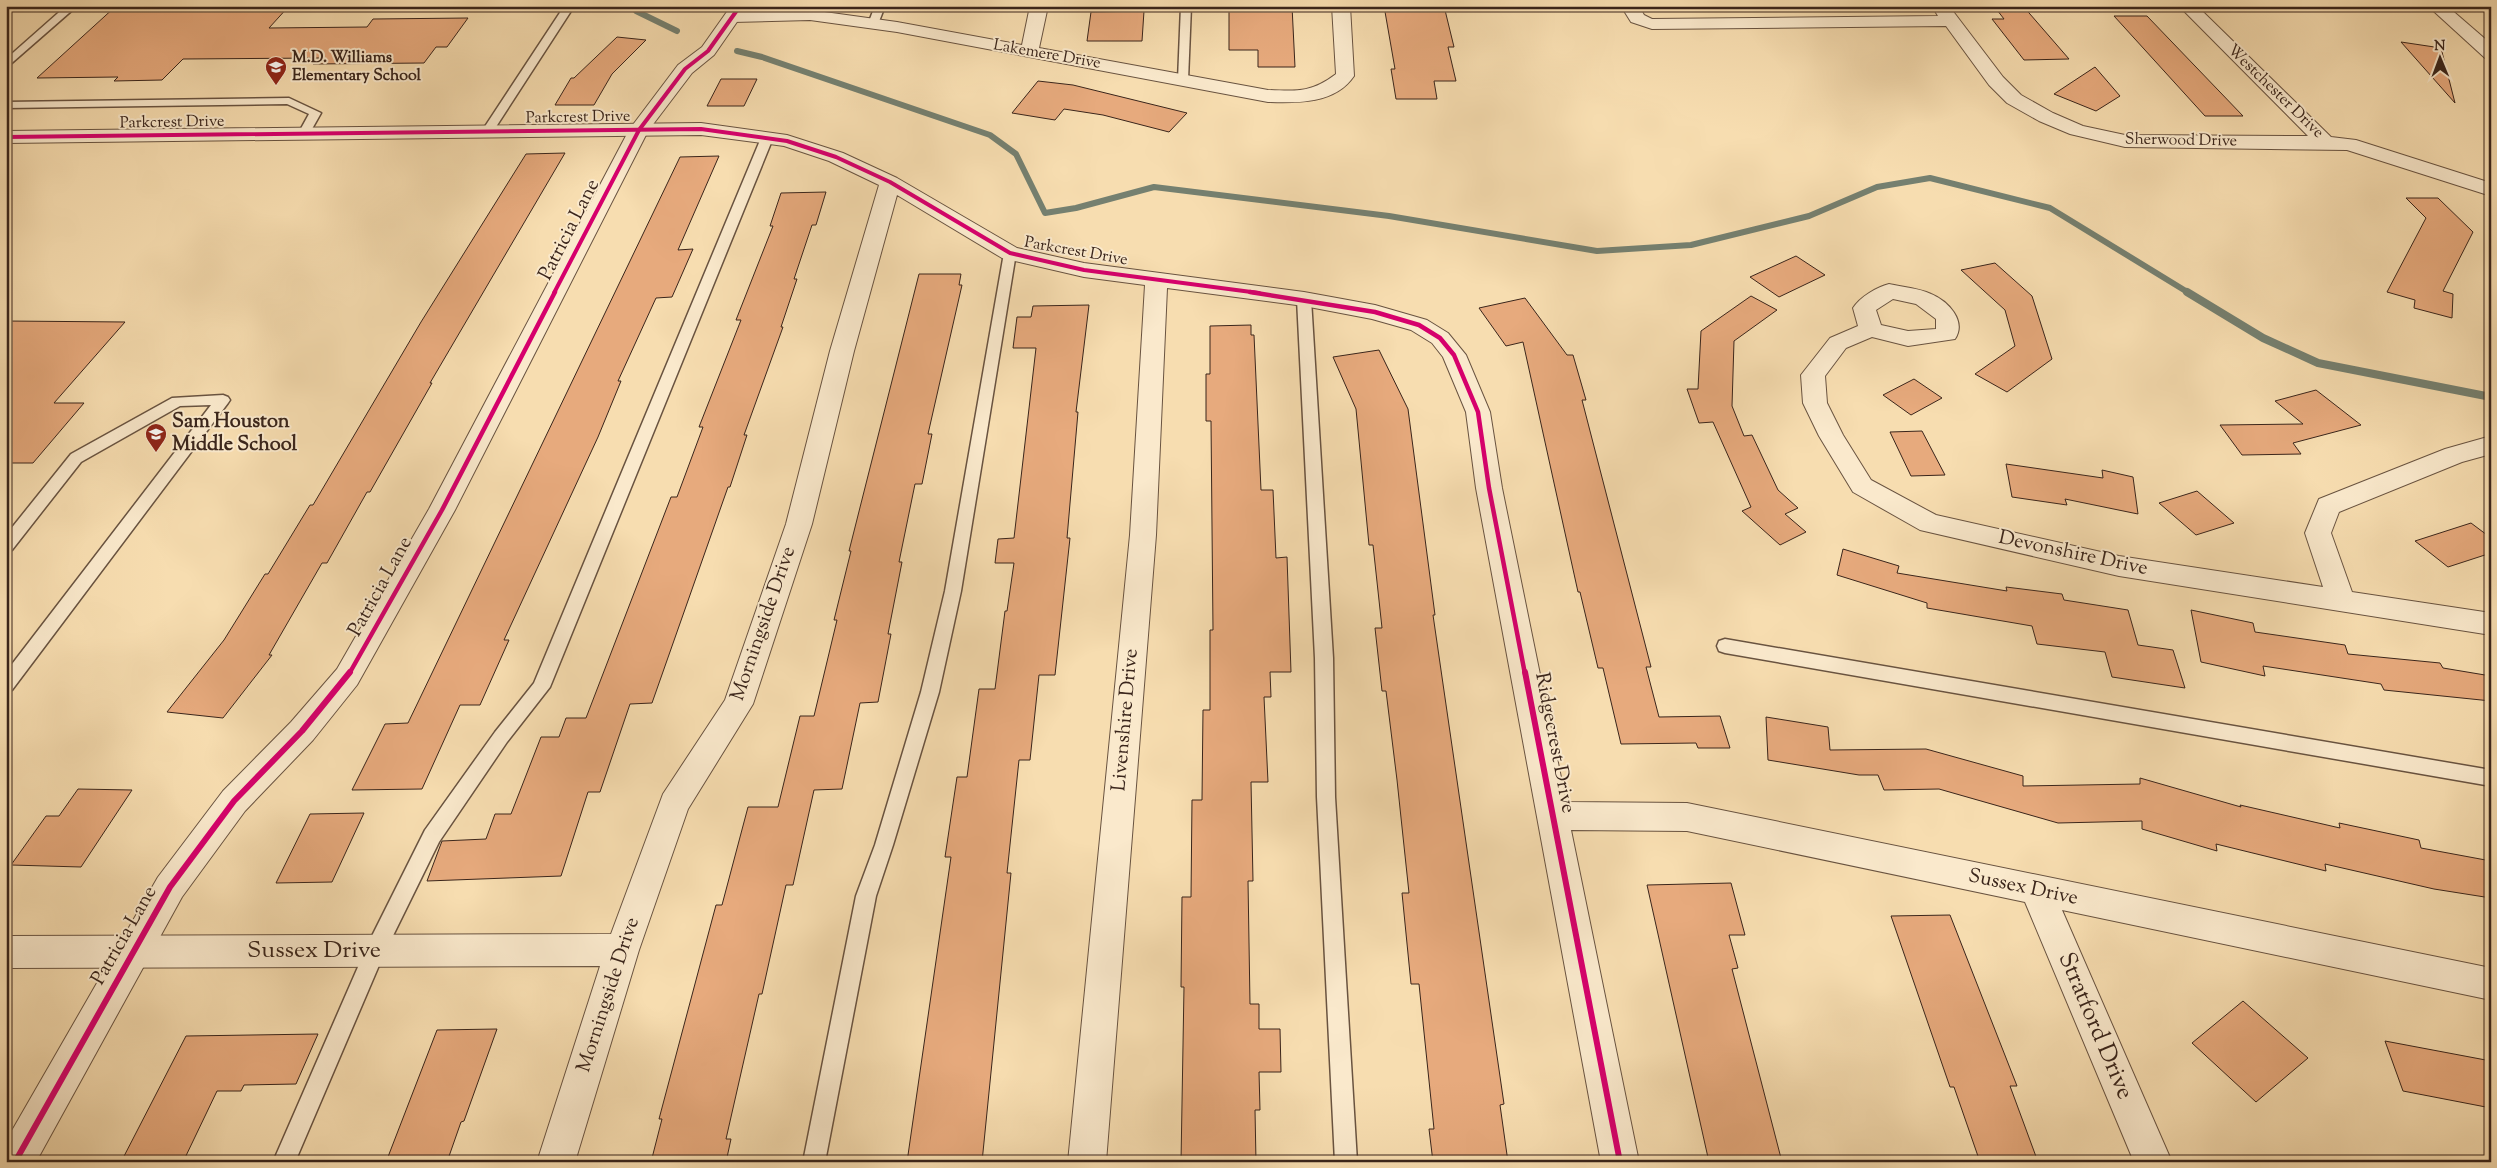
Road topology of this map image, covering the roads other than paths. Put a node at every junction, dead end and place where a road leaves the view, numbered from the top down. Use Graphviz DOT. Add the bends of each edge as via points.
graph roads {
  1 [pos="72,6"];
  2 [pos="566,6"];
  3 [pos="880,6"];
  4 [pos="1039,6"];
  5 [pos="1186,6"];
  6 [pos="1341,6"];
  7 [pos="1630,6"];
  8 [pos="2187,6"];
  9 [pos="2436,6"];
  10 [pos="736,12"];
  11 [pos="1807,14"];
  12 [pos="1946,14"];
  13 [pos="872,24"];
  14 [pos="1029,52"];
  15 [pos="2491,54"];
  16 [pos="6,65"];
  17 [pos="1183,80"];
  18 [pos="6,105"];
  19 [pos="639,130"];
  20 [pos="488,131"];
  21 [pos="304,134"];
  22 [pos="6,137"];
  23 [pos="767,138"];
  24 [pos="2325,142"];
  25 [pos="890,182"];
  26 [pos="2491,190"];
  27 [pos="1010,252"];
  28 [pos="1156,278"];
  29 [pos="1304,298"];
  30 [pos="1870,329"];
  31 [pos="1440,338"];
  32 [pos="2491,445"];
  33 [pos="6,546"];
  34 [pos="2341,599"];
  35 [pos="2491,624"];
  36 [pos="1725,646"];
  37 [pos="6,686"];
  38 [pos="2491,778"];
  39 [pos="1553,816"];
  40 [pos="2037,891"];
  41 [pos="622,950"];
  42 [pos="375,951"];
  43 [pos="6,952"];
  44 [pos="132,952"];
  45 [pos="2491,984"];
  46 [pos="15,1162"];
  47 [pos="284,1162"];
  48 [pos="556,1162"];
  49 [pos="814,1162"];
  50 [pos="1088,1162"];
  51 [pos="1346,1162"];
  52 [pos="1620,1162"];
  53 [pos="2153,1162"];
  1 -- 16 [label="lane"];
  2 -- 20 [label="lane" via="568,8"];
  3 -- 13 [label="lane"];
  4 -- 14 [label="street"];
  5 -- 17 [label="lane"];
  6 -- 17 [label="street, Lakemere Drive" via="1345,76 1326,92 1307,97 1268,96"];
  7 -- 11 [label="street" via="1636,18 1652,24"];
  8 -- 24 [label="street, Westchester Drive"];
  9 -- 15 [label="street"];
  10 -- 13 [label="street, Lakemere Drive" via="810,15"];
  10 -- 19 [label="street, Patricia Lane" via="708,50 684,69"];
  11 -- 12 [label="street"];
  12 -- 24 [label="street, Sherwood Drive" via="1996,80 2014,98 2077,130 2125,142"];
  13 -- 14 [label="street, Lakemere Drive"];
  14 -- 17 [label="street, Lakemere Drive"];
  18 -- 21 [label="lane" via="289,101 315,113"];
  19 -- 20 [label="street, Parkcrest Drive"];
  19 -- 23 [label="street, Parkcrest Drive" via="702,129"];
  19 -- 44 [label="street, Patricia Lane" via="442,510 347,677 302,731 234,801 170,887"];
  20 -- 21 [label="street, Parkcrest Drive"];
  21 -- 22 [label="street, Parkcrest Drive"];
  23 -- 25 [label="street, Parkcrest Drive" via="836,157"];
  23 -- 42 [label="lane" via="541,688 501,737 432,836"];
  24 -- 26 [label="street, Westchester Drive" via="2349,144"];
  25 -- 27 [label="street, Parkcrest Drive"];
  25 -- 41 [label="street, Morningside Drive" via="842,351 799,524 738,704 674,804"];
  27 -- 28 [label="street, Parkcrest Drive" via="1084,270"];
  27 -- 49 [label="lane" via="953,591 930,692 866,896"];
  28 -- 29 [label="street, Parkcrest Drive"];
  28 -- 50 [label="street, Livenshire Drive" via="1143,535"];
  29 -- 31 [label="street, Parkcrest Drive" via="1375,312 1419,325"];
  29 -- 51 [label="lane" via="1321,582 1326,797"];
  30 -- 34 [label="street, Devonshire Drive" via="1838,343 1813,375 1815,403 1862,486 1928,523 2118,566"];
  31 -- 39 [label="street, Ridgecrest Drive" via="1454,355 1478,412 1489,488"];
  32 -- 34 [label="street" via="2454,454 2328,506 2318,533"];
  33 -- 37 [label="lane" via="76,458 177,401 222,400"];
  34 -- 35 [label="street, Devonshire Drive"];
  36 -- 38 [label="lane"];
  39 -- 40 [label="street, Sussex Drive" via="1687,817"];
  39 -- 52 [label="street, Ridgecrest Drive"];
  40 -- 45 [label="street, Sussex Drive"];
  40 -- 53 [label="street, Stratford Drive"];
  41 -- 42 [label="street, Sussex Drive"];
  41 -- 48 [label="street, Morningside Drive"];
  42 -- 44 [label="street, Sussex Drive"];
  42 -- 47 [label="lane"];
  43 -- 44 [label="street, Sussex Drive"];
  44 -- 46 [label="street, Patricia Lane"];
}
